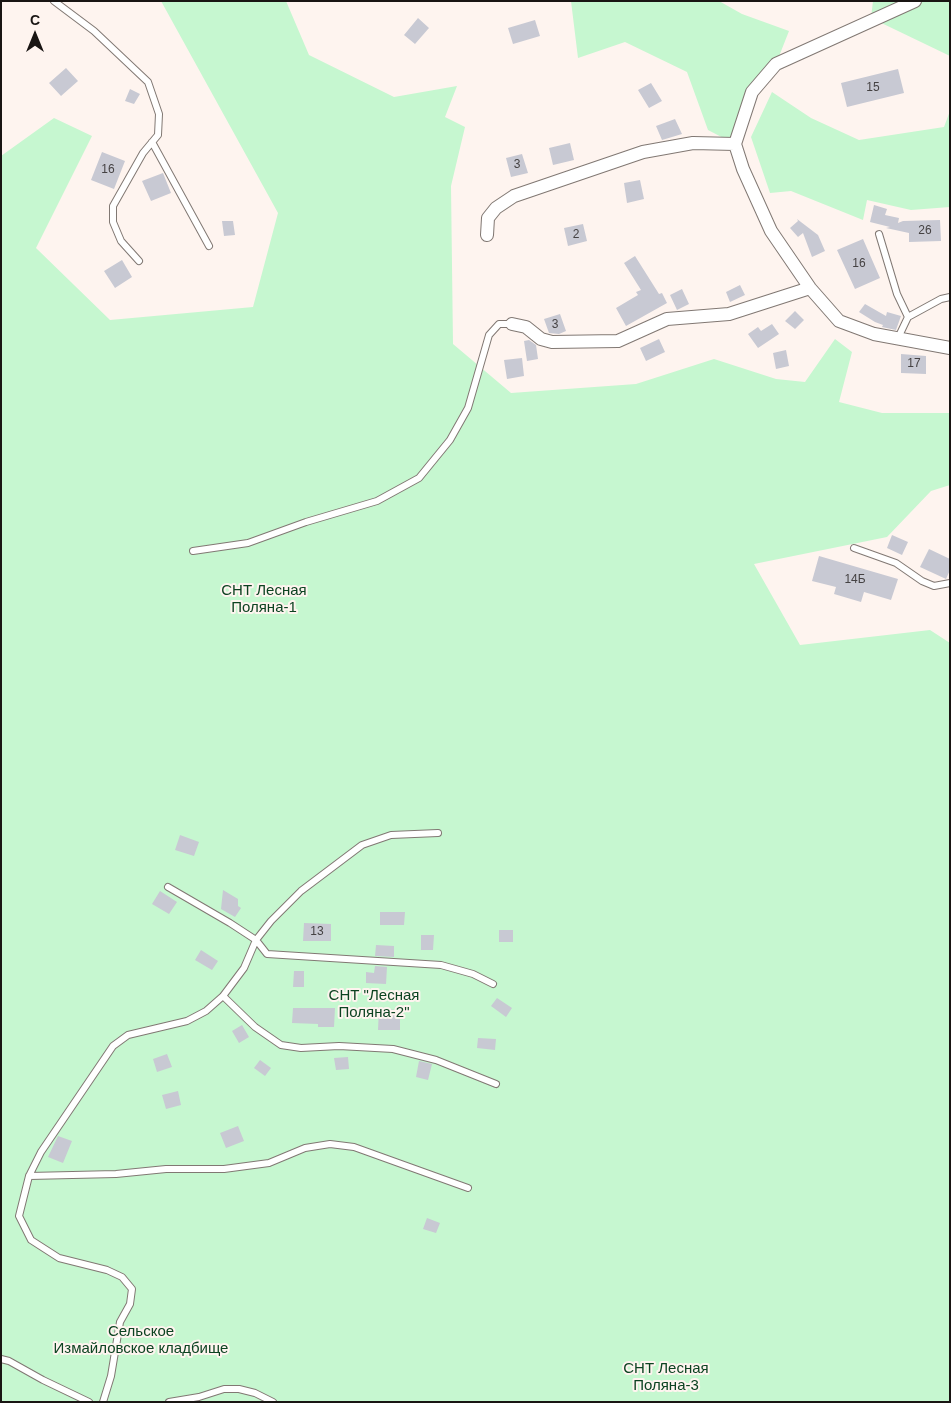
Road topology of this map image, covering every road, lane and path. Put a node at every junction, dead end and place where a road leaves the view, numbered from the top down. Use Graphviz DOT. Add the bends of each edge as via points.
graph roads {
  1 [pos="54,1"];
  2 [pos="915,1"];
  3 [pos="152,142"];
  4 [pos="735,144"];
  5 [pos="879,234"];
  6 [pos="487,235"];
  7 [pos="209,246"];
  8 [pos="139,261"];
  9 [pos="810,288"];
  10 [pos="950,297"];
  11 [pos="908,317"];
  12 [pos="512,324"];
  13 [pos="898,338"];
  14 [pos="950,348"];
  15 [pos="854,548"];
  16 [pos="194,551"];
  17 [pos="950,584"];
  18 [pos="438,833"];
  19 [pos="168,887"];
  20 [pos="256,940"];
  21 [pos="492,984"];
  22 [pos="223,996"];
  23 [pos="496,1084"];
  24 [pos="29,1176"];
  25 [pos="468,1188"];
  26 [pos="1,1359"];
  27 [pos="89,1402"];
  28 [pos="103,1402"];
  29 [pos="170,1402"];
  30 [pos="273,1402"];
  1 -- 3 [label="lane" via="94,31 148,82 158,114 158,134"];
  2 -- 4 [label="street" via="776,64 752,92"];
  3 -- 7 [label="lane"];
  3 -- 8 [label="lane" via="113,206 113,222 121,241"];
  4 -- 6 [label="street" via="693,143 643,152 514,196 488,218"];
  4 -- 9 [label="street" via="771,231"];
  5 -- 11 [label="lane" via="896,294"];
  9 -- 12 [label="street" via="730,314 667,319 618,341 552,342 541,339 526,327"];
  9 -- 13 [label="street" via="839,321 874,334"];
  10 -- 11 [label="lane"];
  11 -- 13 [label="lane"];
  12 -- 16 [label="lane" via="499,324 490,335 468,408 450,440 419,478 377,501 248,543"];
  13 -- 14 [label="street"];
  15 -- 17 [label="lane" via="896,563 934,586"];
  18 -- 20 [label="lane" via="391,835 362,845 301,891"];
  19 -- 20 [label="lane"];
  20 -- 21 [label="lane" via="267,954 441,965 473,974"];
  20 -- 22 [label="lane" via="244,968"];
  22 -- 23 [label="lane" via="255,1027 281,1045 393,1049 436,1060"];
  22 -- 24 [label="lane" via="206,1011 187,1021 128,1035 113,1046 41,1152"];
  24 -- 25 [label="lane" via="224,1169 269,1163 305,1148 330,1144 354,1147"];
  24 -- 28 [label="lane" via="19,1216 31,1240 59,1258 122,1277 132,1289 130,1304 120,1322"];
  26 -- 27 [label="lane"];
  29 -- 30 [label="lane" via="224,1389 255,1393"];
}
